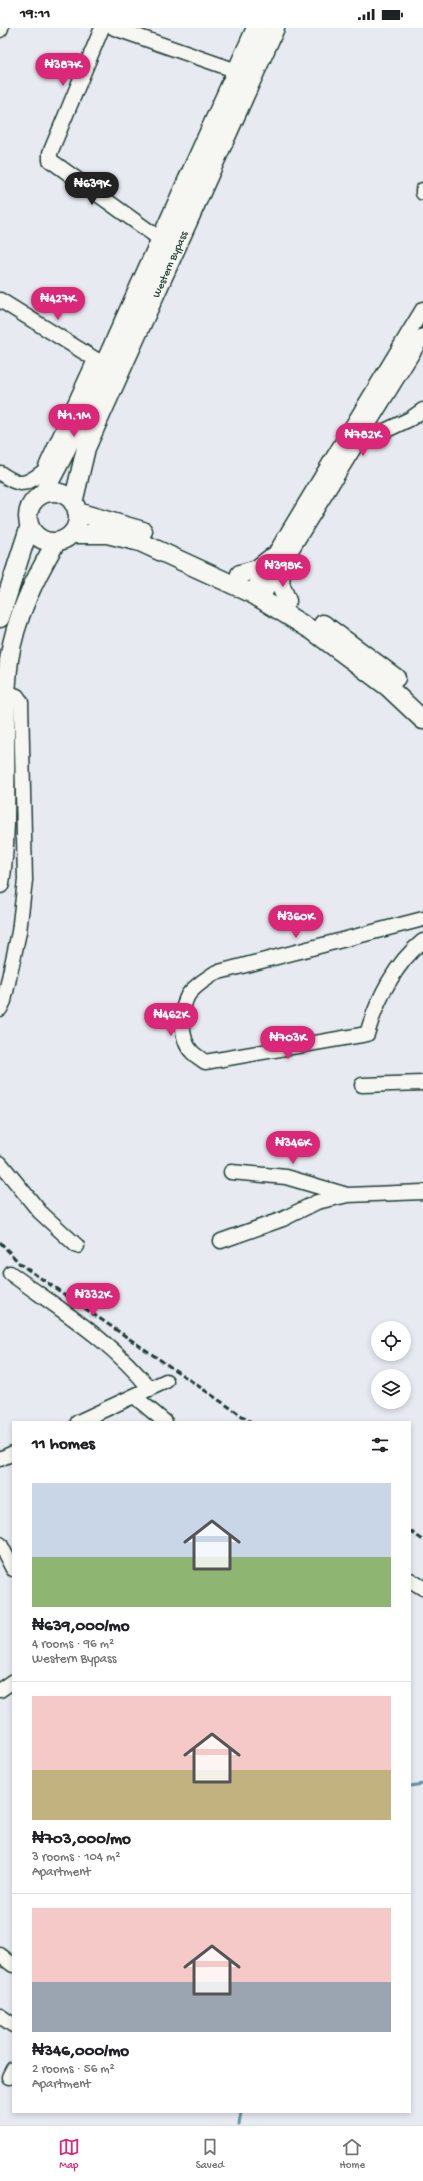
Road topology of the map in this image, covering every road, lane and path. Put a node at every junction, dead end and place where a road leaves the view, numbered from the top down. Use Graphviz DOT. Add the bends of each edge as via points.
graph roads {
  1 [pos="102,28"];
  2 [pos="114,28"];
  3 [pos="256,28"];
  4 [pos="275,28"];
  5 [pos="237,71"];
  6 [pos="160,239"];
  7 [pos="0,300"];
  8 [pos="423,309"];
  9 [pos="423,336"];
  10 [pos="99,362"];
  11 [pos="423,410"];
  12 [pos="355,446"];
  13 [pos="0,473"];
  14 [pos="43,494"];
  15 [pos="75,507"];
  16 [pos="30,528"];
  17 [pos="72,534"];
  18 [pos="56,542"];
  19 [pos="276,561"];
  20 [pos="240,574"];
  21 [pos="259,591"];
  22 [pos="287,601"];
  23 [pos="0,618"];
  24 [pos="6,692"];
  25 [pos="423,703"];
  26 [pos="423,720"];
  27 [pos="0,884"];
  28 [pos="423,919"];
  29 [pos="423,941"];
  30 [pos="0,1009"];
  31 [pos="423,1082"];
  32 [pos="362,1085"];
  33 [pos="0,1163"];
  34 [pos="231,1172"];
  35 [pos="423,1192"];
  36 [pos="348,1195"];
  37 [pos="221,1241"];
  38 [pos="77,1246"];
  39 [pos="10,1273"];
  40 [pos="166,1381"];
  41 [pos="150,1389"];
  42 [pos="134,1396"];
  43 [pos="80,1421"];
  44 [pos="164,1421"];
  45 [pos="12,1453"];
  46 [pos="0,1459"];
  47 [pos="0,1544"];
  48 [pos="12,1567"];
  49 [pos="411,1581"];
  50 [pos="423,1588"];
  51 [pos="12,1682"];
  52 [pos="0,1690"];
  53 [pos="0,1955"];
  54 [pos="12,1964"];
  55 [pos="0,2016"];
  56 [pos="12,2024"];
  1 -- 6 [label="street" via="50,153 50,160"];
  2 -- 5 [label="street"];
  3 -- 5 [label="main road, Western Bypass"];
  4 -- 15 [label="main road, Western Bypass" via="86,448"];
  5 -- 6 [label="main road, Western Bypass"];
  6 -- 10 [label="main road, Western Bypass"];
  7 -- 10 [label="street"];
  8 -- 19 [label="street"];
  9 -- 12 [label="street"];
  10 -- 13 [label="street" via="44,471 22,484"];
  10 -- 14 [label="main road, Western Bypass" via="63,456"];
  11 -- 12 [label="street"];
  12 -- 19 [label="street"];
  14 -- 15 [label="main road" via="63,494"];
  14 -- 16 [label="main road" via="30,508"];
  15 -- 17 [label="main road" via="77,525"];
  15 -- 20 [label="main road" via="143,531"];
  16 -- 18 [label="main road" via="42,540"];
  16 -- 23 [label="main road"];
  17 -- 18 [label="main road"];
  17 -- 21 [label="main road" via="107,534 140,542"];
  18 -- 24 [label="main road" via="36,577 17,625 9,658"];
  19 -- 20 [label="main road"];
  19 -- 21 [label="street"];
  19 -- 22 [label="main road" via="280,584"];
  20 -- 21 [label="main road"];
  21 -- 22 [label="main road"];
  21 -- 26 [label="main road" via="388,687"];
  22 -- 25 [label="main road" via="361,650"];
  24 -- 27 [label="main road" via="4,829"];
  24 -- 30 [label="street" via="17,696 21,702 25,880 19,932"];
  28 -- 29 [label="street" via="215,973 188,995 183,1015 183,1033 191,1052 205,1062 367,1034 374,1010 393,976 414,948"];
  31 -- 32 [label="street"];
  33 -- 38 [label="street" via="40,1212"];
  34 -- 36 [label="street" via="286,1177"];
  35 -- 36 [label="street"];
  36 -- 37 [label="street" via="317,1202 283,1220"];
  39 -- 41 [label="street" via="109,1345 132,1366"];
  40 -- 41 [label="street"];
  41 -- 42 [label="street"];
  42 -- 43 [label="street"];
  42 -- 44 [label="street"];
  45 -- 46 [label="street"];
  47 -- 48 [label="street"];
  49 -- 50 [label="street"];
  51 -- 52 [label="street"];
  53 -- 54 [label="street"];
  55 -- 56 [label="street"];
}
